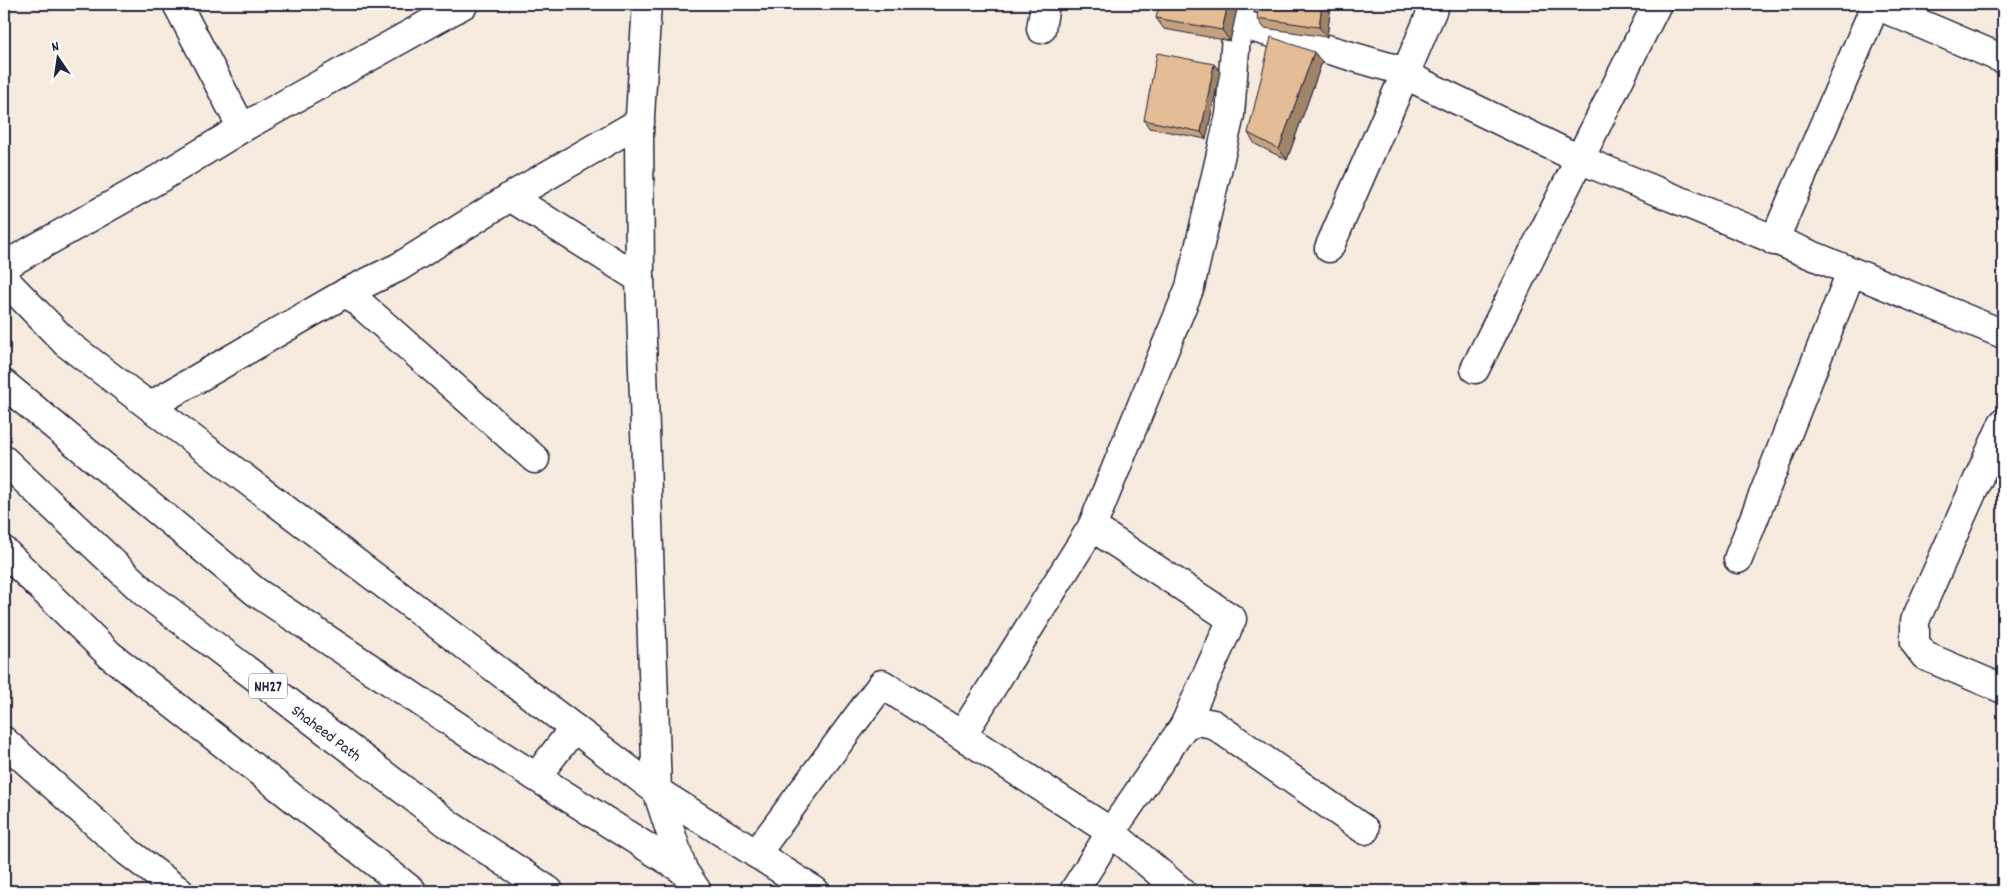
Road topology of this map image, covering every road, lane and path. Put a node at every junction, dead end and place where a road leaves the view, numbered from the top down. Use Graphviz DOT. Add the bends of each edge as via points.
graph roads {
  1 [pos="177,4"];
  2 [pos="464,4"];
  3 [pos="647,4"];
  4 [pos="1435,4"];
  5 [pos="1657,4"];
  6 [pos="1875,4"];
  7 [pos="1239,14"];
  8 [pos="2003,59"];
  9 [pos="1406,72"];
  10 [pos="640,122"];
  11 [pos="242,128"];
  12 [pos="1579,159"];
  13 [pos="510,197"];
  14 [pos="1774,241"];
  15 [pos="1330,248"];
  16 [pos="4,266"];
  17 [pos="1851,272"];
  18 [pos="4,279"];
  19 [pos="640,279"];
  20 [pos="347,292"];
  21 [pos="2003,334"];
  22 [pos="1475,369"];
  23 [pos="4,384"];
  24 [pos="150,406"];
  25 [pos="2003,423"];
  26 [pos="535,459"];
  27 [pos="4,460"];
  28 [pos="1092,527"];
  29 [pos="4,551"];
  30 [pos="1738,559"];
  31 [pos="2003,689"];
  32 [pos="1184,726"];
  33 [pos="574,728"];
  34 [pos="962,735"];
  35 [pos="4,741"];
  36 [pos="536,777"];
  37 [pos="657,791"];
  38 [pos="1365,830"];
  39 [pos="1111,832"];
  40 [pos="756,854"];
  41 [pos="690,881"];
  42 [pos="179,891"];
  43 [pos="412,891"];
  44 [pos="549,891"];
  45 [pos="814,891"];
  46 [pos="1074,891"];
  47 [pos="1181,891"];
  1 -- 11 [label="main road"];
  2 -- 11 [label="main road"];
  3 -- 10 [label="main road"];
  4 -- 9 [label="main road"];
  5 -- 12 [label="main road"];
  6 -- 8 [label="main road"];
  6 -- 14 [label="main road"];
  7 -- 9 [label="main road"];
  7 -- 28 [label="main road" via="1230,115 1190,287"];
  9 -- 12 [label="main road" via="1418,81"];
  9 -- 15 [label="main road"];
  10 -- 13 [label="main road"];
  10 -- 19 [label="main road"];
  11 -- 16 [label="main road"];
  12 -- 14 [label="main road"];
  12 -- 22 [label="main road"];
  13 -- 19 [label="main road"];
  13 -- 20 [label="main road" via="399,267"];
  14 -- 17 [label="main road"];
  17 -- 21 [label="main road"];
  17 -- 30 [label="main road"];
  18 -- 24 [label="main road" via="66,343"];
  19 -- 37 [label="main road"];
  20 -- 24 [label="main road"];
  20 -- 26 [label="main road"];
  23 -- 36 [label="main road" via="256,592"];
  24 -- 33 [label="main road"];
  25 -- 31 [label="main road" via="1915,621 1915,643 1925,656"];
  27 -- 44 [label="main road, Shaheed Path / NH27" via="144,592 451,826"];
  28 -- 32 [label="main road" via="1232,619"];
  28 -- 34 [label="main road"];
  29 -- 43 [label="main road" via="110,655"];
  32 -- 38 [label="main road" via="1197,721 1213,724"];
  32 -- 39 [label="main road"];
  33 -- 36 [label="main road"];
  33 -- 37 [label="main road"];
  34 -- 39 [label="main road"];
  34 -- 40 [label="main road" via="882,684"];
  35 -- 42 [label="main road" via="128,852"];
  36 -- 41 [label="main road"];
  37 -- 40 [label="main road"];
  37 -- 41 [label="main road"];
  39 -- 46 [label="main road"];
  39 -- 47 [label="main road"];
  40 -- 45 [label="main road"];
}
